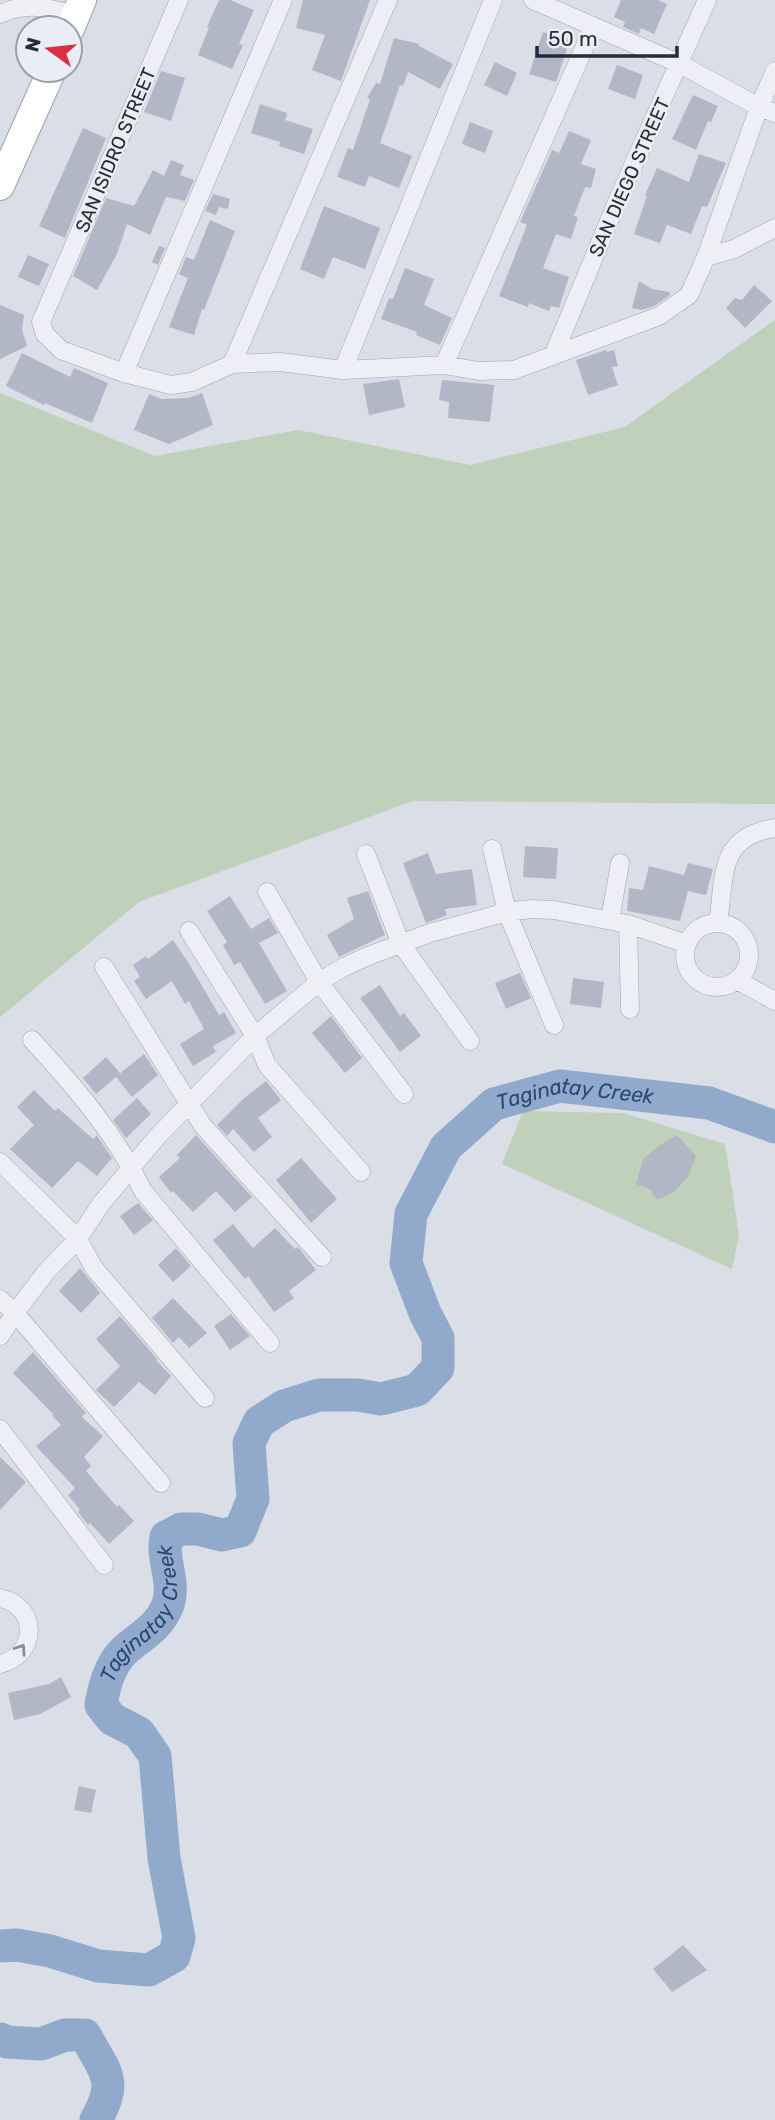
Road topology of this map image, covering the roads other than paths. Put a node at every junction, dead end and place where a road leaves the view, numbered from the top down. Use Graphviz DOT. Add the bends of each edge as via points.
graph roads {
  1 [pos="179,0"];
  2 [pos="283,0"];
  3 [pos="388,0"];
  4 [pos="493,0"];
  5 [pos="533,0"];
  6 [pos="707,0"];
  7 [pos="0,13"];
  8 [pos="72,14"];
  9 [pos="593,28"];
  10 [pos="680,64"];
  11 [pos="775,71"];
  12 [pos="46,84"];
  13 [pos="767,110"];
  14 [pos="0,186"];
  15 [pos="775,228"];
  16 [pos="706,257"];
  17 [pos="553,356"];
  18 [pos="232,364"];
  19 [pos="444,365"];
  20 [pos="343,370"];
  21 [pos="124,373"];
  22 [pos="775,828"];
  23 [pos="492,849"];
  24 [pos="366,854"];
  25 [pos="620,863"];
  26 [pos="267,892"];
  27 [pos="507,912"];
  28 [pos="619,922"];
  29 [pos="718,923"];
  30 [pos="189,931"];
  31 [pos="401,944"];
  32 [pos="687,944"];
  33 [pos="104,967"];
  34 [pos="737,980"];
  35 [pos="319,982"];
  36 [pos="775,1001"];
  37 [pos="631,1009"];
  38 [pos="554,1025"];
  39 [pos="256,1036"];
  40 [pos="32,1040"];
  41 [pos="470,1041"];
  42 [pos="404,1094"];
  43 [pos="191,1102"];
  44 [pos="0,1162"];
  45 [pos="131,1167"];
  46 [pos="361,1172"];
  47 [pos="78,1239"];
  48 [pos="321,1257"];
  49 [pos="0,1299"];
  50 [pos="15,1312"];
  51 [pos="0,1336"];
  52 [pos="270,1343"];
  53 [pos="205,1398"];
  54 [pos="0,1429"];
  55 [pos="161,1483"];
  56 [pos="104,1565"];
  57 [pos="0,1598"];
  58 [pos="0,1664"];
  1 -- 21 [label="street, SAN ISIDRO STREET" via="41,322 52,344 61,350"];
  2 -- 21 [label="street"];
  3 -- 18 [label="street"];
  4 -- 20 [label="street"];
  5 -- 9 [label="street"];
  6 -- 10 [label="street, SAN DIEGO STREET"];
  7 -- 8 [label="street" via="34,5"];
  9 -- 10 [label="street"];
  9 -- 19 [label="street"];
  10 -- 13 [label="street"];
  10 -- 17 [label="street, SAN DIEGO STREET"];
  11 -- 13 [label="street"];
  12 -- 14 [label="main road"];
  13 -- 16 [label="street"];
  15 -- 16 [label="street"];
  16 -- 17 [label="street" via="689,295 659,316"];
  17 -- 19 [label="street" via="497,372"];
  18 -- 20 [label="street" via="280,362"];
  18 -- 21 [label="street" via="192,382 171,385"];
  19 -- 20 [label="street"];
  22 -- 29 [label="street" via="756,830 731,851"];
  23 -- 27 [label="street"];
  24 -- 31 [label="street"];
  25 -- 28 [label="street"];
  26 -- 35 [label="street"];
  27 -- 28 [label="street" via="554,910"];
  27 -- 31 [label="street"];
  27 -- 38 [label="street"];
  28 -- 32 [label="street"];
  28 -- 37 [label="street"];
  29 -- 32 [label="street" via="699,929"];
  29 -- 34 [label="street" via="734,928 748,948 747,965"];
  30 -- 39 [label="street"];
  31 -- 35 [label="street"];
  31 -- 41 [label="street"];
  32 -- 34 [label="street" via="688,970 696,980 718,988"];
  33 -- 43 [label="street"];
  34 -- 36 [label="street"];
  35 -- 39 [label="street"];
  35 -- 42 [label="street"];
  39 -- 43 [label="street"];
  39 -- 46 [label="street" via="267,1065"];
  40 -- 45 [label="street" via="83,1096"];
  43 -- 45 [label="street"];
  43 -- 48 [label="street" via="204,1126"];
  44 -- 47 [label="street"];
  45 -- 47 [label="street"];
  45 -- 52 [label="street" via="143,1191"];
  47 -- 50 [label="street"];
  47 -- 53 [label="street" via="94,1268"];
  49 -- 50 [label="street"];
  50 -- 51 [label="street"];
  50 -- 55 [label="street"];
  54 -- 56 [label="street"];
  58 -- 57 [label="street, one-way" via="20,1654 29,1634 24,1613"];
}
